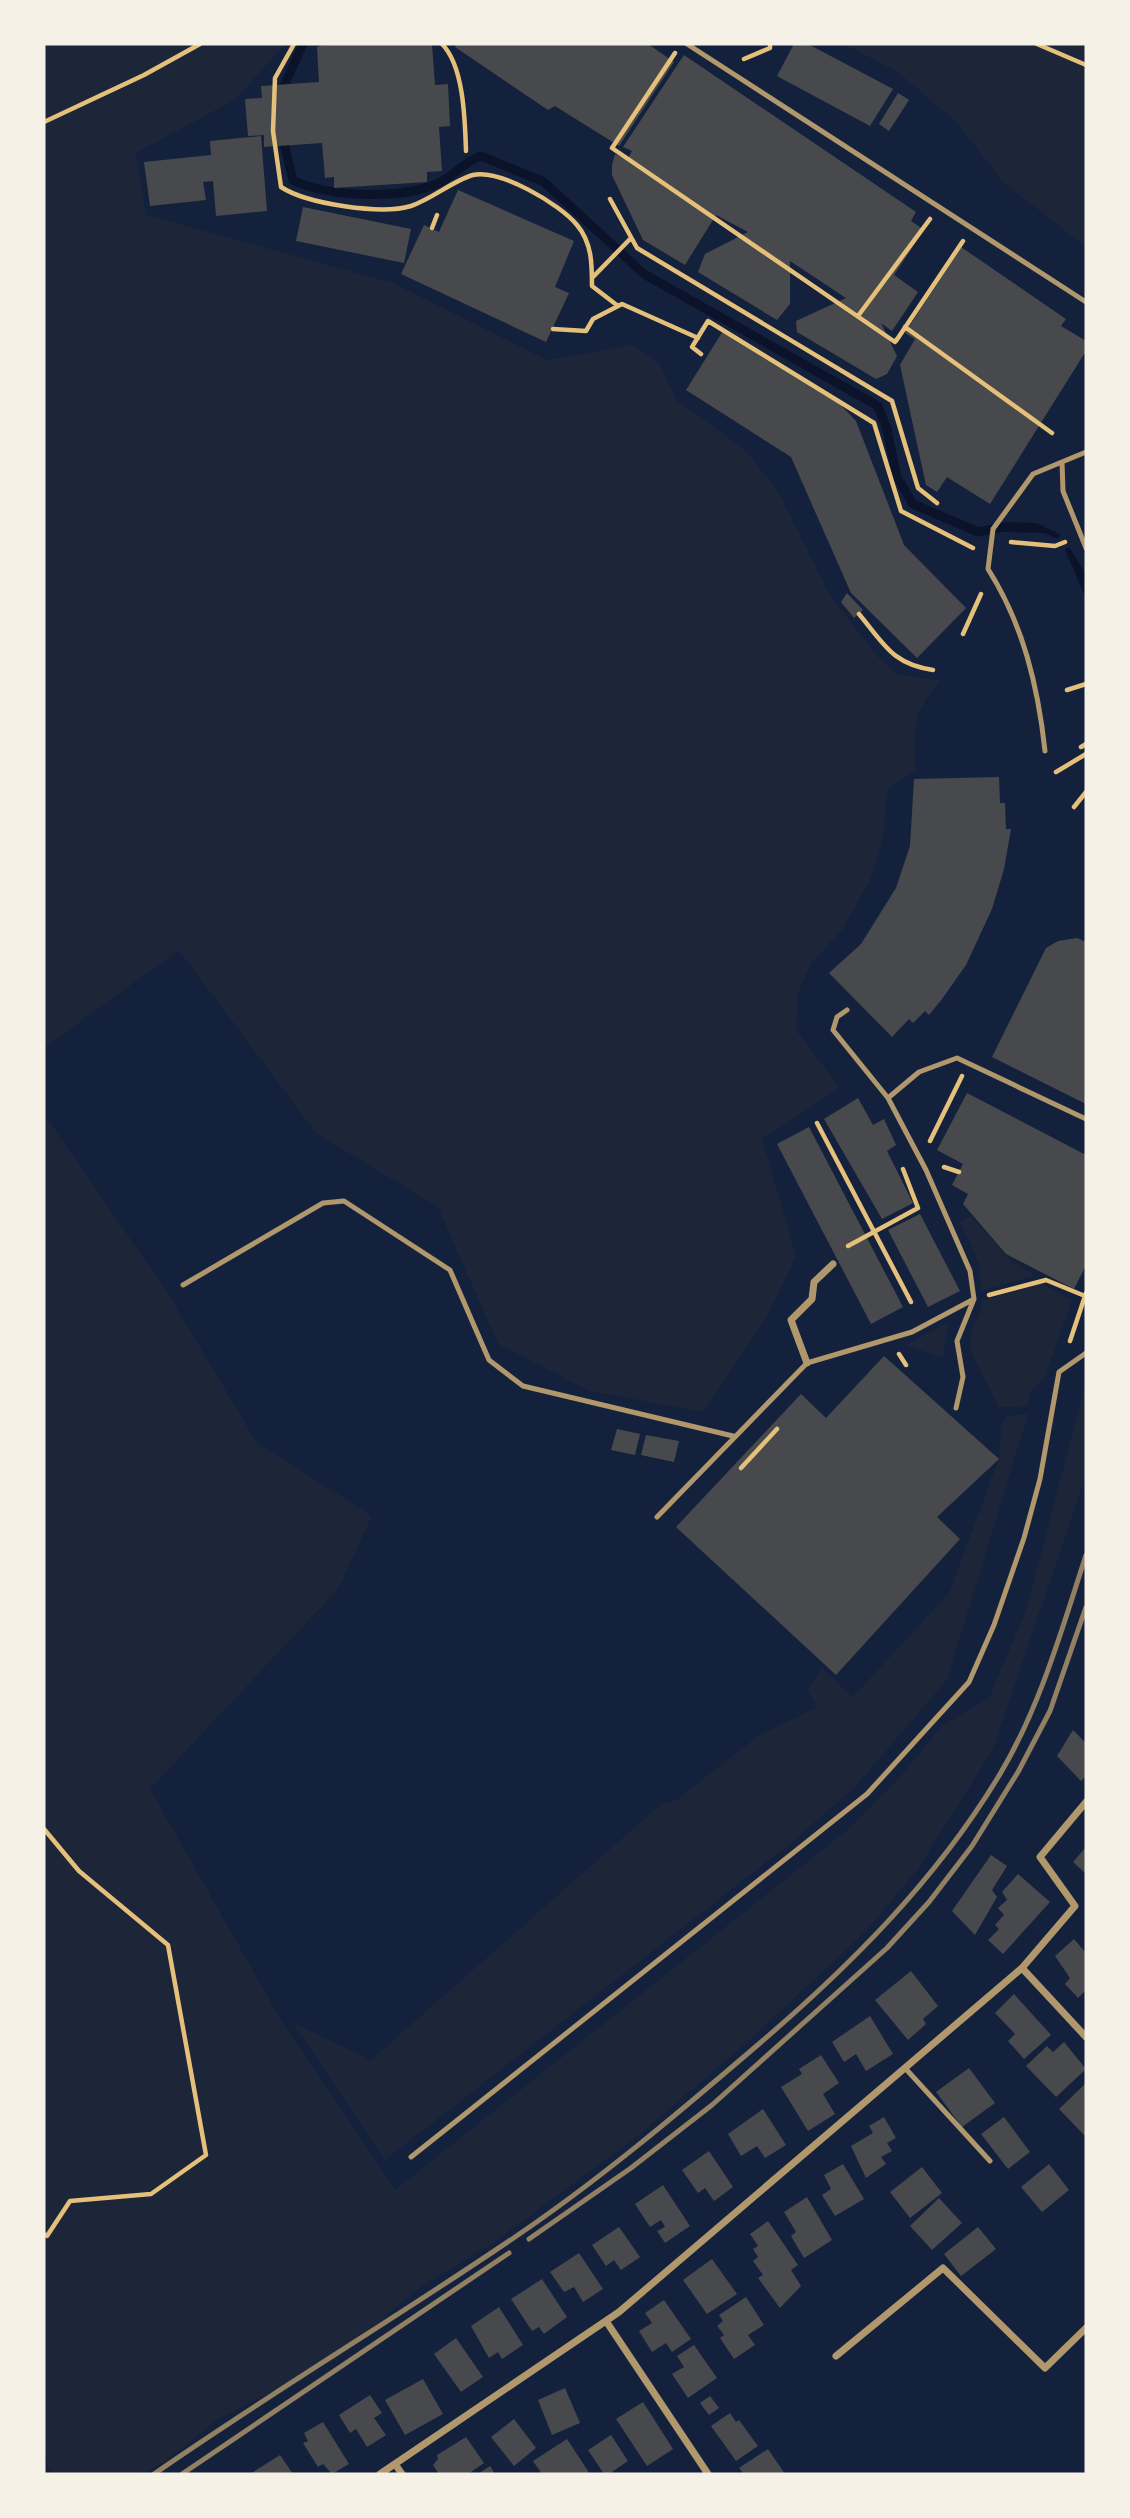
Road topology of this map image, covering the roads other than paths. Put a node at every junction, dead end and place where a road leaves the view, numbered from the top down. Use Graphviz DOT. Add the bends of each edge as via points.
graph roads {
  1 [pos="687,44"];
  2 [pos="1086,302"];
  3 [pos="1086,452"];
  4 [pos="1062,462"];
  5 [pos="1086,548"];
  6 [pos="1045,751"];
  7 [pos="847,1010"];
  8 [pos="888,1098"];
  9 [pos="1086,1119"];
  10 [pos="833,1264"];
  11 [pos="183,1285"];
  12 [pos="974,1298"];
  13 [pos="1086,1353"];
  14 [pos="807,1363"];
  15 [pos="956,1408"];
  16 [pos="733,1436"];
  17 [pos="657,1517"];
  18 [pos="1086,1802"];
  19 [pos="1022,1968"];
  20 [pos="1086,2037"];
  21 [pos="905,2068"];
  22 [pos="411,2157"];
  23 [pos="989,2161"];
  24 [pos="606,2322"];
  25 [pos="1086,2328"];
  26 [pos="836,2356"];
  27 [pos="395,2464"];
  28 [pos="380,2474"];
  29 [pos="402,2474"];
  30 [pos="708,2474"];
  1 -- 2 [label="lane"];
  3 -- 4 [label="lane"];
  4 -- 5 [label="lane" via="1063,491"];
  4 -- 6 [label="lane" via="1033,474 993,529 988,569 1010,604 1040,703"];
  7 -- 8 [label="lane" via="837,1017 833,1030"];
  8 -- 9 [label="lane" via="919,1072 957,1058"];
  8 -- 12 [label="lane" via="940,1197 970,1271"];
  10 -- 14 [label="street" via="814,1282 812,1299 791,1320"];
  11 -- 16 [label="lane" via="323,1203 344,1201 450,1270 489,1360 523,1386"];
  12 -- 14 [label="lane" via="912,1332"];
  12 -- 15 [label="lane" via="957,1341 963,1377"];
  13 -- 22 [label="lane" via="1059,1372 1024,1538 969,1682 867,1794"];
  14 -- 16 [label="lane"];
  16 -- 17 [label="lane"];
  18 -- 19 [label="street" via="1040,1857 1076,1906"];
  19 -- 20 [label="street"];
  19 -- 21 [label="street"];
  21 -- 23 [label="lane"];
  21 -- 24 [label="street"];
  24 -- 27 [label="street"];
  24 -- 30 [label="street"];
  25 -- 26 [label="street" via="1045,2368 943,2268"];
  27 -- 28 [label="street"];
  27 -- 29 [label="street"];
}
